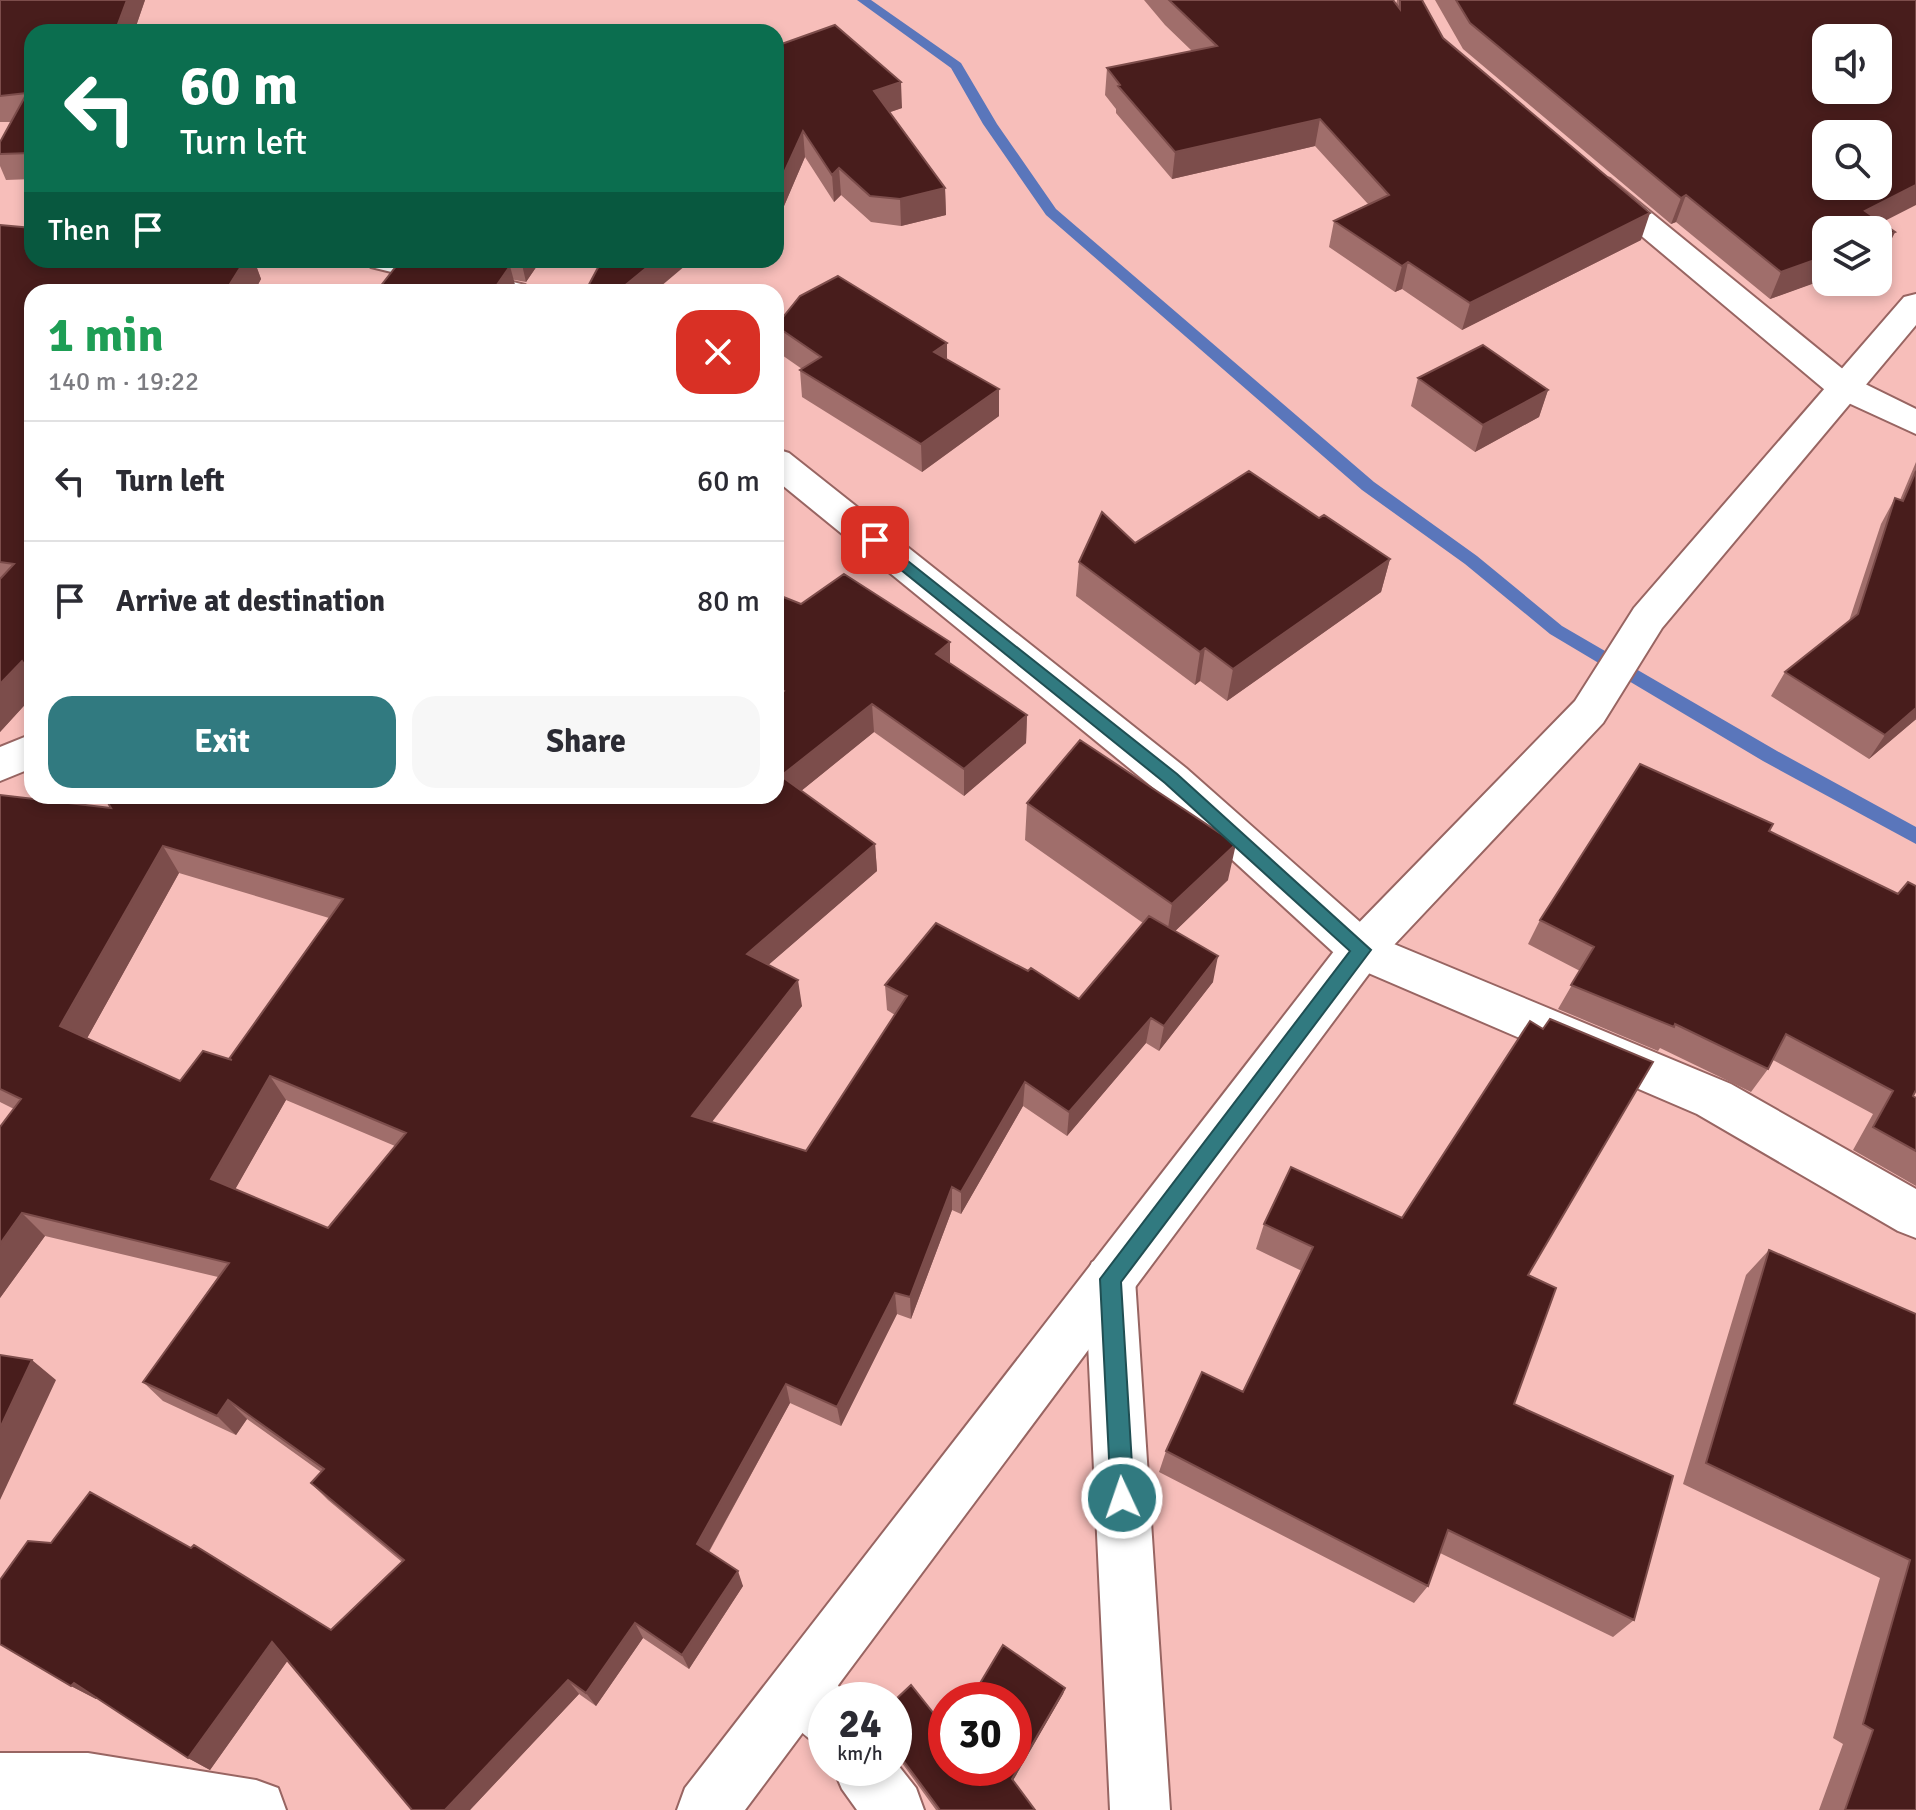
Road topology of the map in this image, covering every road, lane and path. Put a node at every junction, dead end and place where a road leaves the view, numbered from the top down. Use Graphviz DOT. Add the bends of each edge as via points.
graph roads {
  1 [pos="1582,171"];
  2 [pos="415,268"];
  3 [pos="480,284"];
  4 [pos="1916,304"];
  5 [pos="1843,387"];
  6 [pos="1916,423"];
  7 [pos="784,467"];
  8 [pos="24,754"];
  9 [pos="0,765"];
  10 [pos="1361,950"];
  11 [pos="1916,1215"];
  12 [pos="1110,1279"];
  13 [pos="828,1682"];
  14 [pos="808,1708"];
  15 [pos="0,1783"];
  16 [pos="876,1786"];
  17 [pos="256,1810"];
  18 [pos="707,1810"];
  19 [pos="894,1810"];
  20 [pos="1140,1810"];
  1 -- 5 [label="street"];
  2 -- 3 [label="street"];
  4 -- 5 [label="street"];
  5 -- 6 [label="street"];
  5 -- 10 [label="street" via="1648,618 1589,712"];
  7 -- 10 [label="street" via="1171,779"];
  8 -- 9 [label="street"];
  10 -- 11 [label="street" via="1714,1099"];
  10 -- 12 [label="street"];
  12 -- 13 [label="street"];
  12 -- 20 [label="street"];
  14 -- 18 [label="street"];
  15 -- 17 [label="street" via="88,1783"];
  16 -- 19 [label="street"];
}
